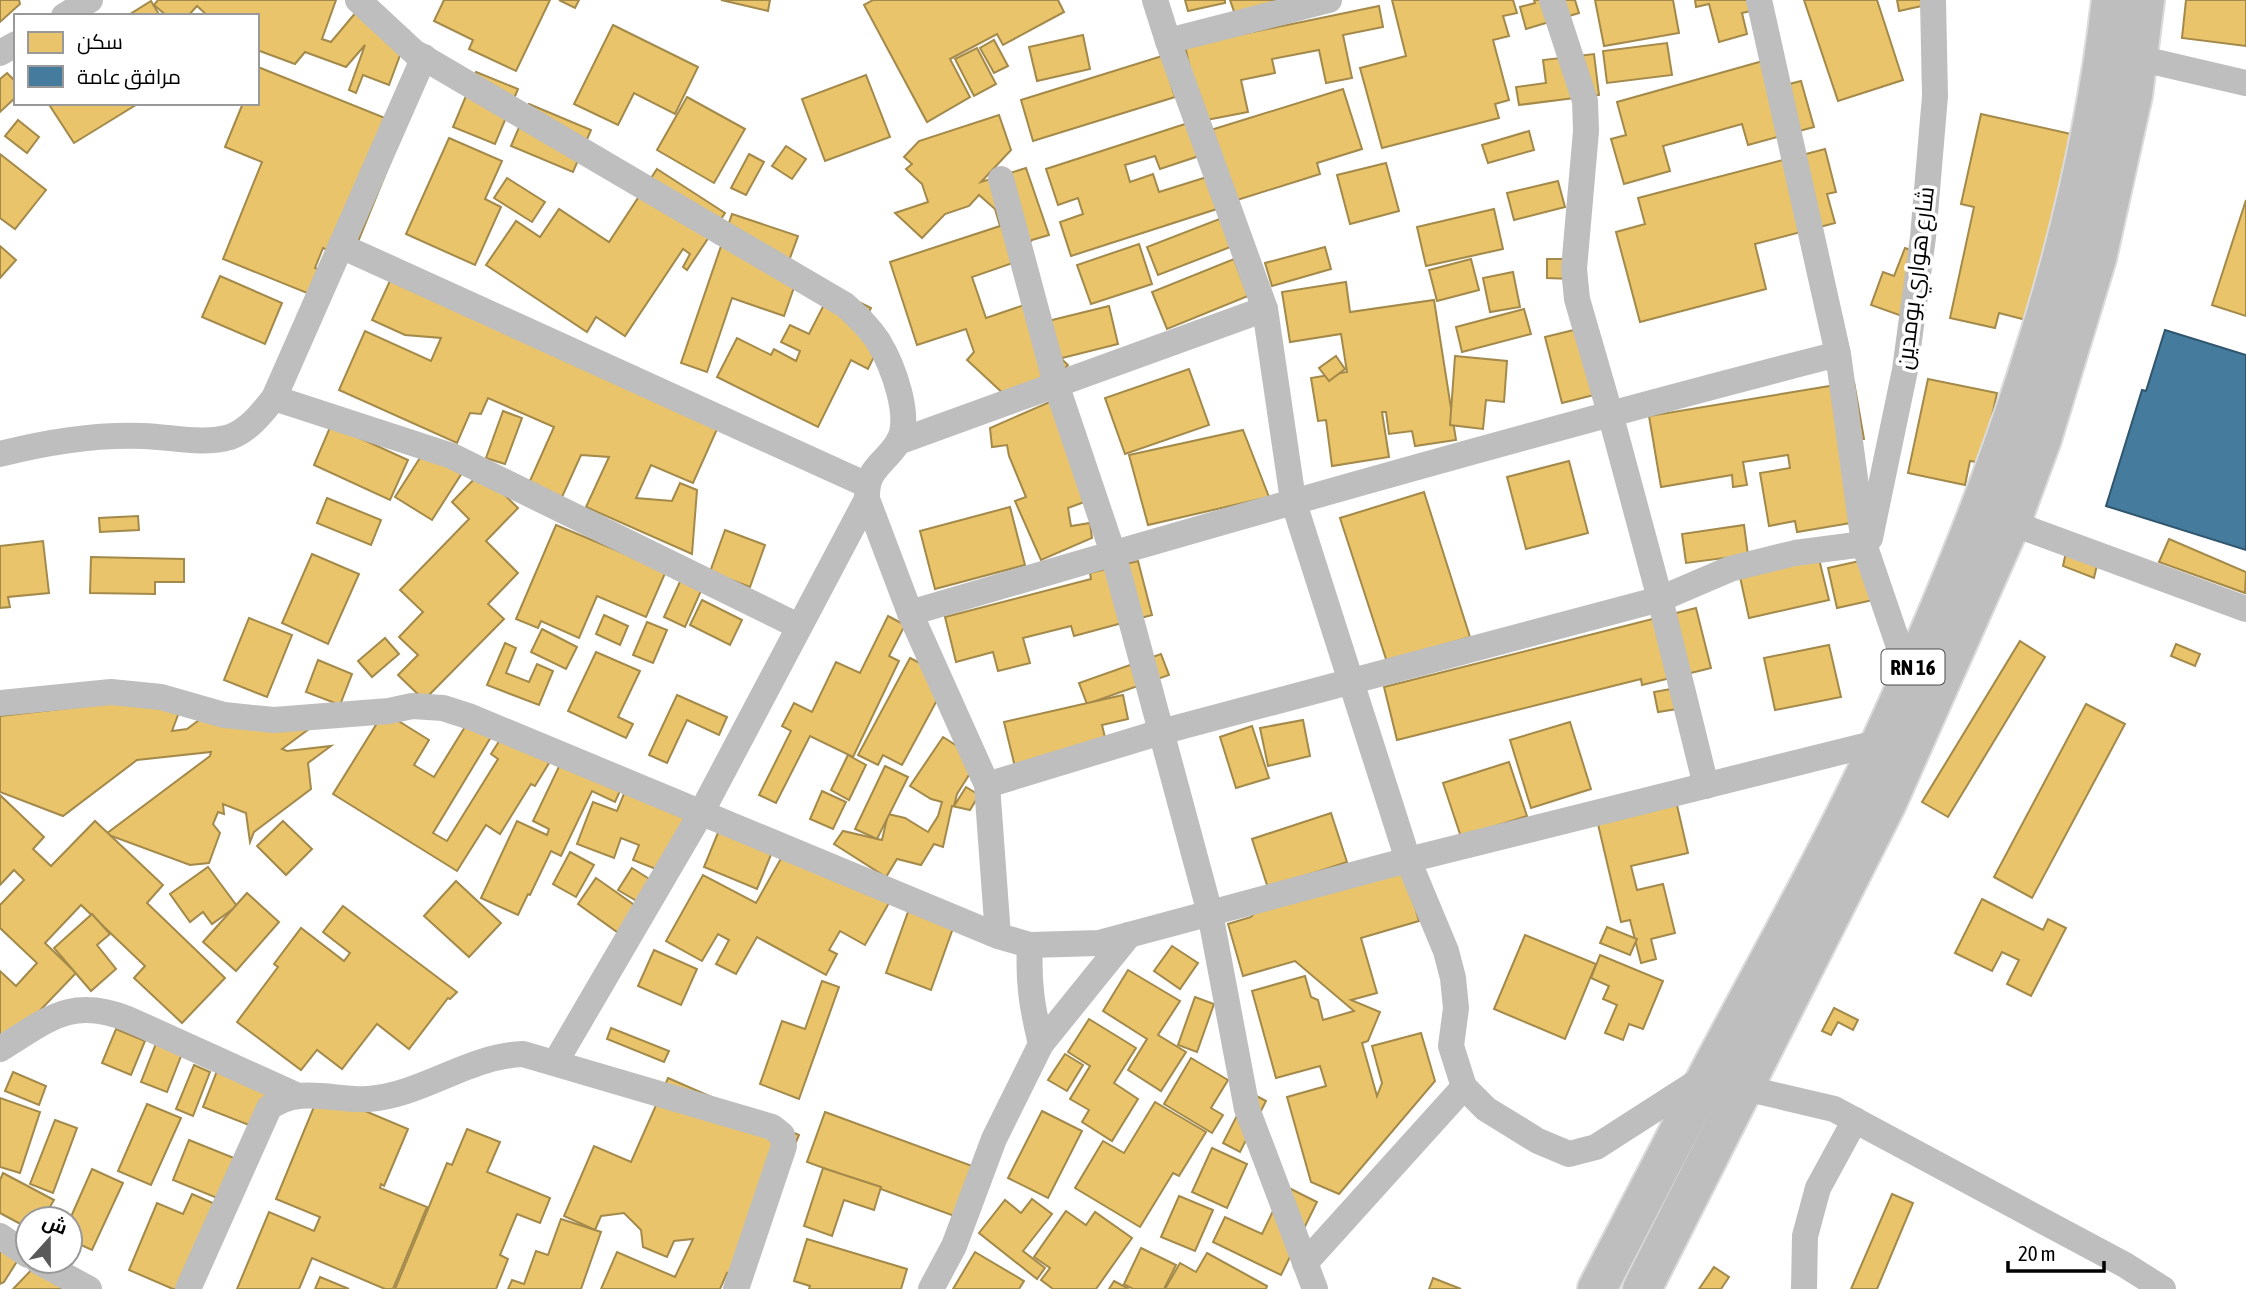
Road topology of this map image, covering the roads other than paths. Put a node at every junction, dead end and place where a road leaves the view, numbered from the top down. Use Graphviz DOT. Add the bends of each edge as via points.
graph roads {
  1 [pos="90,0"];
  2 [pos="358,0"];
  3 [pos="1155,0"];
  4 [pos="1329,0"];
  5 [pos="1552,0"];
  6 [pos="1759,0"];
  7 [pos="1933,0"];
  8 [pos="2111,0"];
  9 [pos="2145,0"];
  10 [pos="67,14"];
  11 [pos="1168,41"];
  12 [pos="424,57"];
  13 [pos="2138,58"];
  14 [pos="2246,83"];
  15 [pos="1001,179"];
  16 [pos="341,246"];
  17 [pos="1265,309"];
  18 [pos="1838,354"];
  19 [pos="1056,384"];
  20 [pos="274,398"];
  21 [pos="1610,413"];
  22 [pos="898,442"];
  23 [pos="0,454"];
  24 [pos="867,492"];
  25 [pos="1293,500"];
  26 [pos="1996,517"];
  27 [pos="1866,549"];
  28 [pos="1113,553"];
  29 [pos="1660,598"];
  30 [pos="2246,609"];
  31 [pos="910,613"];
  32 [pos="798,626"];
  33 [pos="1909,676"];
  34 [pos="1351,682"];
  35 [pos="0,703"];
  36 [pos="1161,732"];
  37 [pos="1880,742"];
  38 [pos="988,785"];
  39 [pos="1706,786"];
  40 [pos="701,813"];
  41 [pos="1408,860"];
  42 [pos="1210,913"];
  43 [pos="1129,935"];
  44 [pos="998,936"];
  45 [pos="1030,944"];
  46 [pos="1041,1044"];
  47 [pos="0,1049"];
  48 [pos="555,1063"];
  49 [pos="1708,1075"];
  50 [pos="1464,1087"];
  51 [pos="1745,1088"];
  52 [pos="296,1095"];
  53 [pos="1855,1120"];
  54 [pos="1305,1263"];
  55 [pos="64,1275"];
  56 [pos="89,1289"];
  57 [pos="188,1289"];
  58 [pos="736,1289"];
  59 [pos="931,1289"];
  60 [pos="1315,1289"];
  61 [pos="1597,1289"];
  62 [pos="1642,1289"];
  63 [pos="1804,1289"];
  64 [pos="2163,1289"];
  1 -- 10 [label="street"];
  2 -- 12 [label="street"];
  3 -- 11 [label="street"];
  4 -- 11 [label="street"];
  5 -- 21 [label="street" via="1585,101 1574,269 1577,299"];
  6 -- 18 [label="street"];
  7 -- 27 [label="street, شارع هواري بومدين" via="1935,96 1923,237 1905,370"];
  8 -- 26 [label="main road, RN 16" via="2075,212 2034,349"];
  9 -- 13 [label="main road, RN 16"];
  11 -- 17 [label="street"];
  12 -- 16 [label="street"];
  12 -- 22 [label="street" via="845,305 879,342 891,371 904,422"];
  13 -- 14 [label="street"];
  13 -- 26 [label="main road, RN 16" via="2097,258 2042,439"];
  15 -- 19 [label="street"];
  16 -- 20 [label="street"];
  16 -- 24 [label="street"];
  17 -- 19 [label="street"];
  17 -- 25 [label="street"];
  18 -- 21 [label="street"];
  18 -- 27 [label="street"];
  19 -- 22 [label="street"];
  19 -- 28 [label="street"];
  20 -- 23 [label="street" via="253,423 230,437 71,439"];
  20 -- 32 [label="street" via="452,456"];
  21 -- 25 [label="street"];
  21 -- 29 [label="street"];
  22 -- 24 [label="street" via="872,473"];
  24 -- 31 [label="street"];
  24 -- 32 [label="street"];
  25 -- 28 [label="street"];
  25 -- 34 [label="street"];
  26 -- 30 [label="street"];
  26 -- 33 [label="main road, RN 16"];
  26 -- 51 [label="main road, RN 16" via="1887,803"];
  27 -- 29 [label="street" via="1795,553 1730,569"];
  27 -- 33 [label="street"];
  28 -- 31 [label="street"];
  28 -- 36 [label="street"];
  29 -- 34 [label="street"];
  29 -- 39 [label="street"];
  31 -- 38 [label="street"];
  32 -- 40 [label="street"];
  33 -- 37 [label="main road, RN 16"];
  34 -- 36 [label="street"];
  34 -- 41 [label="street"];
  35 -- 40 [label="street" via="111,692 161,697 224,715 274,720 412,706 443,708"];
  36 -- 38 [label="street"];
  36 -- 42 [label="street"];
  37 -- 39 [label="street"];
  37 -- 49 [label="main road, RN 16"];
  38 -- 44 [label="street"];
  39 -- 41 [label="street"];
  40 -- 44 [label="street"];
  40 -- 48 [label="street"];
  41 -- 42 [label="street"];
  41 -- 50 [label="street" via="1453,978 1456,1008 1451,1046"];
  42 -- 43 [label="street"];
  42 -- 54 [label="street" via="1247,1109"];
  43 -- 45 [label="street" via="1099,943"];
  43 -- 46 [label="street"];
  44 -- 45 [label="street"];
  45 -- 46 [label="street" via="1028,978"];
  46 -- 59 [label="street" via="994,1139 954,1246"];
  47 -- 52 [label="street" via="54,1017 92,1008 128,1019"];
  48 -- 52 [label="street" via="523,1054 506,1055 400,1094 367,1099"];
  48 -- 58 [label="street" via="772,1127 782,1135 785,1146"];
  49 -- 50 [label="street" via="1597,1147 1569,1154 1486,1109"];
  49 -- 51 [label="street"];
  49 -- 61 [label="main road, RN 16"];
  50 -- 54 [label="street"];
  51 -- 53 [label="street" via="1834,1109"];
  51 -- 62 [label="main road, RN 16"];
  52 -- 57 [label="street" via="269,1108"];
  53 -- 63 [label="street" via="1818,1188 1805,1236"];
  53 -- 64 [label="street"];
  54 -- 60 [label="street"];
  55 -- 56 [label="street"];
}
